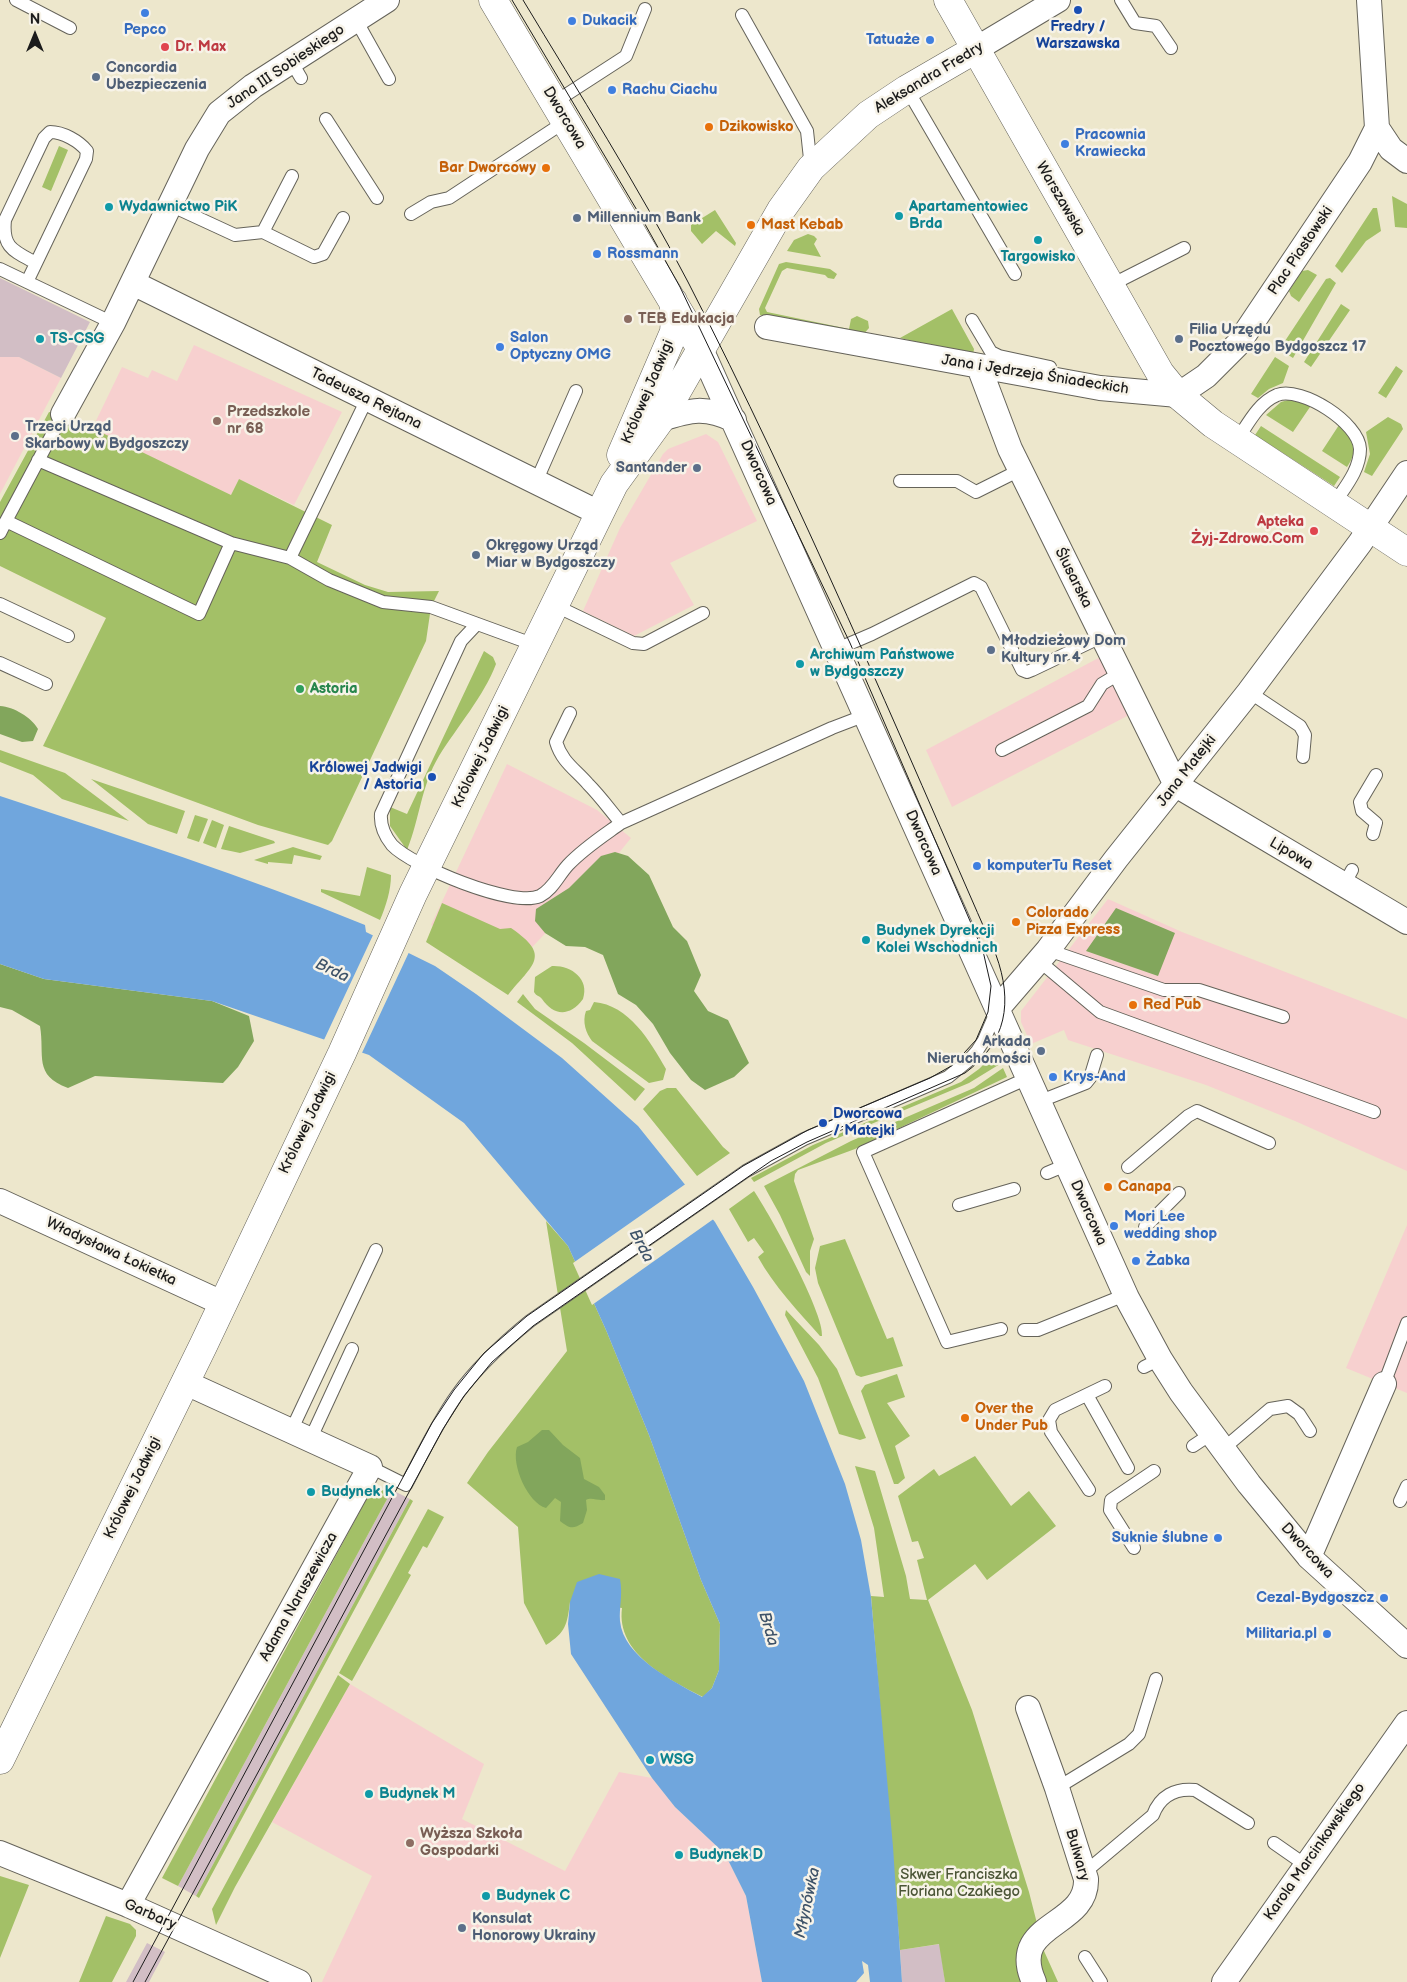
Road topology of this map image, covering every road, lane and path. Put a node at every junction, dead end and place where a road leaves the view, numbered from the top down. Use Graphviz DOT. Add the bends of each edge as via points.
graph roads {
  1 [pos="16,0"];
  2 [pos="387,0"];
  3 [pos="493,0"];
  4 [pos="948,0"];
  5 [pos="1058,0"];
  6 [pos="1121,0"];
  7 [pos="1369,0"];
  8 [pos="645,9"];
  9 [pos="742,16"];
  10 [pos="356,20"];
  11 [pos="70,28"];
  12 [pos="1171,48"];
  13 [pos="976,50"];
  14 [pos="389,79"];
  15 [pos="907,88"];
  16 [pos="560,112"];
  17 [pos="326,119"];
  18 [pos="1377,128"];
  19 [pos="1407,161"];
  20 [pos="811,168"];
  21 [pos="292,176"];
  22 [pos="377,198"];
  23 [pos="170,204"];
  24 [pos="411,214"];
  25 [pos="343,218"];
  26 [pos="262,232"];
  27 [pos="1184,248"];
  28 [pos="36,263"];
  29 [pos="0,269"];
  30 [pos="1015,274"];
  31 [pos="27,282"];
  32 [pos="133,283"];
  33 [pos="1110,286"];
  34 [pos="673,300"];
  35 [pos="972,320"];
  36 [pos="113,323"];
  37 [pos="767,327"];
  38 [pos="701,349"];
  39 [pos="979,367"];
  40 [pos="1124,390"];
  41 [pos="576,391"];
  42 [pos="1178,395"];
  43 [pos="367,399"];
  44 [pos="63,414"];
  45 [pos="661,419"];
  46 [pos="734,420"];
  47 [pos="1237,440"];
  48 [pos="38,460"];
  49 [pos="1020,470"];
  50 [pos="1407,473"];
  51 [pos="900,481"];
  52 [pos="536,482"];
  53 [pos="614,484"];
  54 [pos="1334,504"];
  55 [pos="599,513"];
  56 [pos="6,521"];
  57 [pos="1370,529"];
  58 [pos="0,534"];
  59 [pos="231,543"];
  60 [pos="1407,552"];
  61 [pos="290,558"];
  62 [pos="0,604"];
  63 [pos="554,605"];
  64 [pos="703,613"];
  65 [pos="477,624"];
  66 [pos="68,636"];
  67 [pos="1103,636"];
  68 [pos="535,645"];
  69 [pos="836,649"];
  70 [pos="0,663"];
  71 [pos="1122,672"];
  72 [pos="46,684"];
  73 [pos="1249,692"];
  74 [pos="570,713"];
  75 [pos="866,715"];
  76 [pos="1002,750"];
  77 [pos="1303,757"];
  78 [pos="1376,775"];
  79 [pos="1176,785"];
  80 [pos="621,823"];
  81 [pos="1373,834"];
  82 [pos="428,867"];
  83 [pos="1407,922"];
  84 [pos="1043,955"];
  85 [pos="998,1008"];
  86 [pos="1283,1017"];
  87 [pos="1096,1055"];
  88 [pos="1028,1078"];
  89 [pos="1038,1102"];
  90 [pos="1374,1112"];
  91 [pos="1269,1143"];
  92 [pos="1128,1167"];
  93 [pos="1014,1189"];
  94 [pos="1179,1193"];
  95 [pos="0,1202"];
  96 [pos="959,1206"];
  97 [pos="1145,1227"];
  98 [pos="376,1250"];
  99 [pos="1125,1295"];
  100 [pos="222,1303"];
  101 [pos="1407,1324"];
  102 [pos="1001,1329"];
  103 [pos="1024,1330"];
  104 [pos="352,1349"];
  105 [pos="184,1382"];
  106 [pos="1384,1384"];
  107 [pos="1105,1386"];
  108 [pos="1087,1395"];
  109 [pos="1310,1431"];
  110 [pos="300,1436"];
  111 [pos="1209,1443"];
  112 [pos="370,1467"];
  113 [pos="1128,1468"];
  114 [pos="1154,1471"];
  115 [pos="1407,1486"];
  116 [pos="1089,1490"];
  117 [pos="1400,1501"];
  118 [pos="1134,1548"];
  119 [pos="1309,1557"];
  120 [pos="1407,1646"];
  121 [pos="1156,1679"];
  122 [pos="1028,1708"];
  123 [pos="1407,1723"];
  124 [pos="0,1760"];
  125 [pos="1057,1788"];
  126 [pos="1248,1823"];
  127 [pos="1274,1842"];
  128 [pos="0,1853"];
  129 [pos="1307,1866"];
  130 [pos="1084,1873"];
  131 [pos="128,1905"];
  132 [pos="1085,1957"];
  133 [pos="299,1982"];
  134 [pos="1034,1982"];
  135 [pos="1101,1982"];
  136 [pos="1224,1982"];
  1 -- 11 [label="lane"];
  2 -- 10 [label="street, Jana III Sobieskiego"];
  3 -- 16 [label="street, Dworcowa"];
  4 -- 13 [label="street, Warszawska"];
  5 -- 13 [label="street, Aleksandra Fredry"];
  6 -- 12 [label="lane" via="1135,23 1156,26"];
  7 -- 18 [label="street"];
  8 -- 16 [label="lane" via="626,56"];
  9 -- 20 [label="lane" via="807,131"];
  10 -- 14 [label="lane"];
  10 -- 23 [label="street, Jana III Sobieskiego" via="296,70 253,86 220,113 197,149"];
  13 -- 15 [label="street, Aleksandra Fredry"];
  13 -- 33 [label="street, Warszawska"];
  15 -- 20 [label="street, Aleksandra Fredry" via="868,115"];
  15 -- 30 [label="lane"];
  16 -- 24 [label="lane" via="449,198 430,202"];
  16 -- 34 [label="street, Dworcowa"];
  17 -- 22 [label="lane"];
  18 -- 19 [label="street" via="1390,149"];
  18 -- 42 [label="street, Plac Piastowski" via="1360,162 1238,344 1206,376"];
  20 -- 38 [label="street, Aleksandra Fredry" via="781,210"];
  21 -- 26 [label="lane"];
  23 -- 26 [label="lane" via="235,235"];
  23 -- 32 [label="street, Jana III Sobieskiego"];
  25 -- 26 [label="lane" via="323,254 314,257"];
  27 -- 33 [label="lane"];
  28 -- 28 [label="lane" via="86,159 87,151 82,144 58,132 50,132 44,138 5,220 8,246"];
  28 -- 31 [label="lane"];
  29 -- 31 [label="lane"];
  31 -- 36 [label="lane"];
  32 -- 36 [label="street, Jana III Sobieskiego"];
  32 -- 43 [label="street, Tadeusza Rejtana"];
  33 -- 42 [label="street, Warszawska" via="1160,373"];
  34 -- 38 [label="street, Dworcowa"];
  34 -- 53 [label="street, Królowej Jadwigi" via="674,332 622,451"];
  35 -- 40 [label="lane" via="991,352 999,356 1097,378"];
  36 -- 44 [label="street, Jana III Sobieskiego"];
  37 -- 39 [label="street, Jana i Jędrzeja Śniadeckich"];
  38 -- 45 [label="street, Królowej Jadwigi"];
  38 -- 46 [label="street, Dworcowa"];
  39 -- 40 [label="street, Jana i Jędrzeja Śniadeckich"];
  39 -- 49 [label="street, Ślusarska"];
  40 -- 42 [label="street, Jana i Jędrzeja Śniadeckich"];
  41 -- 52 [label="lane"];
  42 -- 47 [label="street"];
  43 -- 52 [label="street, Tadeusza Rejtana"];
  43 -- 61 [label="lane"];
  44 -- 48 [label="lane"];
  45 -- 46 [label="street" via="700,410 716,411"];
  45 -- 53 [label="street, Królowej Jadwigi"];
  46 -- 69 [label="street, Dworcowa"];
  47 -- 54 [label="street"];
  47 -- 54 [label="lane" via="1259,408 1284,393 1299,394 1332,413 1354,432 1360,449 1355,471"];
  48 -- 56 [label="lane"];
  48 -- 59 [label="lane"];
  49 -- 51 [label="lane" via="976,492 957,481"];
  49 -- 67 [label="street, Ślusarska"];
  50 -- 57 [label="street, Jana Matejki"];
  52 -- 55 [label="street, Tadeusza Rejtana"];
  53 -- 55 [label="street, Królowej Jadwigi"];
  54 -- 57 [label="street"];
  55 -- 63 [label="street, Królowej Jadwigi"];
  56 -- 58 [label="lane"];
  56 -- 59 [label="lane" via="199,614"];
  57 -- 60 [label="street"];
  57 -- 73 [label="street, Jana Matejki"];
  59 -- 61 [label="lane"];
  61 -- 65 [label="lane" via="329,580 382,602 431,607"];
  62 -- 66 [label="lane"];
  63 -- 64 [label="lane" via="633,643 644,644"];
  63 -- 68 [label="street, Królowej Jadwigi"];
  65 -- 68 [label="lane"];
  65 -- 82 [label="lane" via="461,641 381,814 380,825 392,845 410,860"];
  67 -- 69 [label="lane" via="1032,670 1022,670 981,587 974,583"];
  67 -- 71 [label="street, Ślusarska"];
  68 -- 82 [label="street, Królowej Jadwigi"];
  69 -- 75 [label="street, Dworcowa"];
  70 -- 72 [label="lane"];
  71 -- 76 [label="lane" via="1102,684 1088,706"];
  71 -- 79 [label="street, Ślusarska"];
  73 -- 77 [label="lane" via="1300,726 1305,734"];
  73 -- 79 [label="street, Jana Matejki"];
  74 -- 80 [label="lane" via="556,742 559,753"];
  75 -- 80 [label="lane"];
  75 -- 85 [label="street, Dworcowa"];
  78 -- 81 [label="lane" via="1360,802 1362,811 1376,823"];
  79 -- 83 [label="street, Lipowa" via="1348,877"];
  79 -- 84 [label="street, Jana Matejki"];
  80 -- 82 [label="lane" via="591,843 567,866 550,889 538,896 522,898 494,894"];
  82 -- 100 [label="street, Królowej Jadwigi"];
  84 -- 85 [label="street, Jana Matejki"];
  84 -- 86 [label="lane" via="1164,990 1200,990"];
  84 -- 90 [label="lane" via="1100,1012"];
  85 -- 88 [label="street, Dworcowa"];
  85 -- 112 [label="lane" via="977,1051 948,1077 804,1139 746,1171 530,1321 499,1347 457,1394 406,1486"];
  87 -- 89 [label="lane" via="1086,1083"];
  88 -- 89 [label="street, Dworcowa"];
  88 -- 102 [label="lane" via="863,1152 947,1342"];
  89 -- 99 [label="street, Dworcowa" via="1056,1169 1084,1185 1108,1242"];
  91 -- 92 [label="lane" via="1197,1111"];
  93 -- 96 [label="lane"];
  94 -- 97 [label="lane"];
  95 -- 100 [label="street, Władysława Łokietka"];
  98 -- 110 [label="lane"];
  99 -- 103 [label="lane" via="1038,1330"];
  99 -- 111 [label="street, Dworcowa" via="1152,1363"];
  100 -- 105 [label="street, Królowej Jadwigi"];
  101 -- 106 [label="lane"];
  104 -- 110 [label="lane"];
  105 -- 110 [label="street"];
  105 -- 124 [label="street, Królowej Jadwigi"];
  106 -- 119 [label="street"];
  107 -- 108 [label="lane"];
  108 -- 113 [label="lane"];
  108 -- 116 [label="lane" via="1055,1410 1049,1420 1051,1432"];
  109 -- 111 [label="lane" via="1288,1406 1270,1409"];
  110 -- 112 [label="street"];
  111 -- 119 [label="street, Dworcowa"];
  112 -- 131 [label="street, Adama Naruszewicza"];
  114 -- 118 [label="lane" via="1111,1500 1110,1510"];
  115 -- 117 [label="lane"];
  119 -- 120 [label="street, Dworcowa"];
  121 -- 125 [label="lane" via="1139,1734 1129,1744"];
  122 -- 125 [label="street, Bulwary"];
  123 -- 129 [label="street, Karola Marcinkowskiego"];
  125 -- 130 [label="street, Bulwary"];
  126 -- 130 [label="lane" via="1195,1790 1185,1789 1158,1802 1153,1815"];
  127 -- 129 [label="lane"];
  128 -- 131 [label="street, Garbary"];
  129 -- 136 [label="street, Karola Marcinkowskiego"];
  130 -- 134 [label="street, Bulwary" via="1086,1890 1080,1903 1032,1942 1027,1960"];
  131 -- 133 [label="street, Garbary"];
  132 -- 135 [label="lane"];
}
